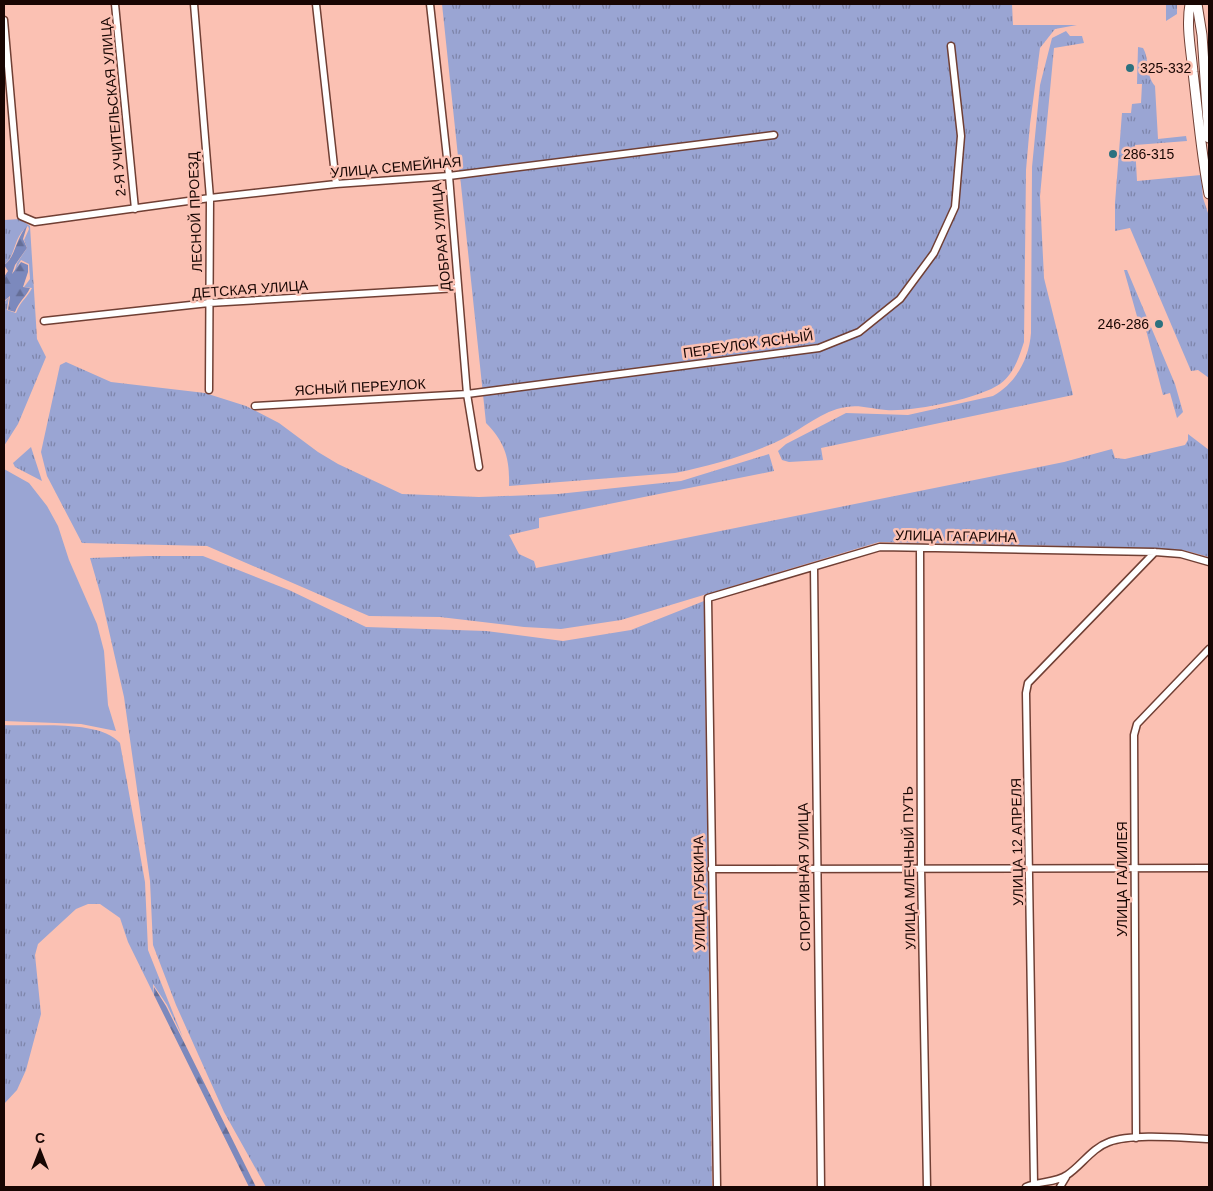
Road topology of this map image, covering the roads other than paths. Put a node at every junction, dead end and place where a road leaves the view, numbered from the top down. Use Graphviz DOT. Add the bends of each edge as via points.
graph roads {
  1 [pos="115,4"];
  2 [pos="194,4"];
  3 [pos="316,4"];
  4 [pos="430,4"];
  5 [pos="1190,4"];
  6 [pos="1197,4"];
  7 [pos="4,20"];
  8 [pos="1205,35"];
  9 [pos="1189,36"];
  10 [pos="951,46"];
  11 [pos="774,136"];
  12 [pos="1209,137"];
  13 [pos="449,176"];
  14 [pos="336,184"];
  15 [pos="1209,194"];
  16 [pos="210,198"];
  17 [pos="135,209"];
  18 [pos="458,288"];
  19 [pos="209,303"];
  20 [pos="44,321"];
  21 [pos="209,390"];
  22 [pos="467,394"];
  23 [pos="255,406"];
  24 [pos="479,467"];
  25 [pos="920,548"];
  26 [pos="1155,552"];
  27 [pos="1209,562"];
  28 [pos="814,567"];
  29 [pos="708,598"];
  30 [pos="1209,649"];
  31 [pos="921,868"];
  32 [pos="1030,868"];
  33 [pos="1209,868"];
  34 [pos="711,869"];
  35 [pos="1135,869"];
  36 [pos="816,870"];
  37 [pos="1136,1138"];
  38 [pos="1209,1138"];
  39 [pos="1066,1177"];
  40 [pos="1034,1183"];
  41 [pos="717,1187"];
  42 [pos="821,1187"];
  43 [pos="927,1187"];
  44 [pos="1026,1187"];
  45 [pos="1060,1187"];
  1 -- 17 [label="street, 2-Я УЧИТЕЛЬСКАЯ УЛИЦА"];
  2 -- 16 [label="street, ЛЕСНОЙ ПРОЕЗД"];
  3 -- 14 [label="street"];
  4 -- 13 [label="street, ДОБРАЯ УЛИЦА"];
  5 -- 9 [label="main road"];
  6 -- 8 [label="main road"];
  7 -- 17 [label="street, УЛИЦА СЕМЕЙНАЯ" via="21,216 35,222"];
  8 -- 9 [label="main road"];
  8 -- 12 [label="main road"];
  9 -- 15 [label="main road"];
  10 -- 22 [label="street, ПЕРЕУЛОК ЯСНЫЙ" via="961,136 955,207 934,253 900,299 859,332 819,348"];
  11 -- 13 [label="street, УЛИЦА СЕМЕЙНАЯ"];
  13 -- 14 [label="street, УЛИЦА СЕМЕЙНАЯ"];
  13 -- 18 [label="street, ДОБРАЯ УЛИЦА"];
  14 -- 16 [label="street, УЛИЦА СЕМЕЙНАЯ"];
  16 -- 17 [label="street, УЛИЦА СЕМЕЙНАЯ"];
  16 -- 19 [label="street, ЛЕСНОЙ ПРОЕЗД"];
  18 -- 19 [label="street, ДЕТСКАЯ УЛИЦА"];
  18 -- 22 [label="street, ДОБРАЯ УЛИЦА"];
  19 -- 20 [label="street, ДЕТСКАЯ УЛИЦА"];
  19 -- 21 [label="street, ЛЕСНОЙ ПРОЕЗД"];
  22 -- 23 [label="street, ЯСНЫЙ ПЕРЕУЛОК"];
  22 -- 24 [label="street, ДОБРАЯ УЛИЦА"];
  25 -- 26 [label="street, УЛИЦА ГАГАРИНА"];
  25 -- 28 [label="street, УЛИЦА ГАГАРИНА" via="880,547"];
  25 -- 31 [label="street, УЛИЦА МЛЕЧНЫЙ ПУТЬ"];
  26 -- 27 [label="street, УЛИЦА ГАГАРИНА" via="1181,554"];
  26 -- 32 [label="street, УЛИЦА 12 АПРЕЛЯ" via="1028,683"];
  28 -- 29 [label="street, УЛИЦА ГАГАРИНА"];
  28 -- 36 [label="street, СПОРТИВНАЯ УЛИЦА"];
  29 -- 34 [label="street, УЛИЦА ГУБКИНА"];
  30 -- 35 [label="street, УЛИЦА ГАЛИЛЕЯ" via="1137,724 1134,735"];
  31 -- 32 [label="street"];
  31 -- 36 [label="street"];
  31 -- 43 [label="street, УЛИЦА МЛЕЧНЫЙ ПУТЬ"];
  32 -- 35 [label="street"];
  32 -- 40 [label="street, УЛИЦА 12 АПРЕЛЯ"];
  33 -- 35 [label="street"];
  34 -- 36 [label="street"];
  34 -- 41 [label="street, УЛИЦА ГУБКИНА"];
  35 -- 37 [label="street, УЛИЦА ГАЛИЛЕЯ"];
  36 -- 42 [label="street, СПОРТИВНАЯ УЛИЦА"];
  37 -- 38 [label="street"];
  37 -- 39 [label="street" via="1109,1142"];
  39 -- 40 [label="street"];
  39 -- 45 [label="street"];
  40 -- 44 [label="street"];
}
